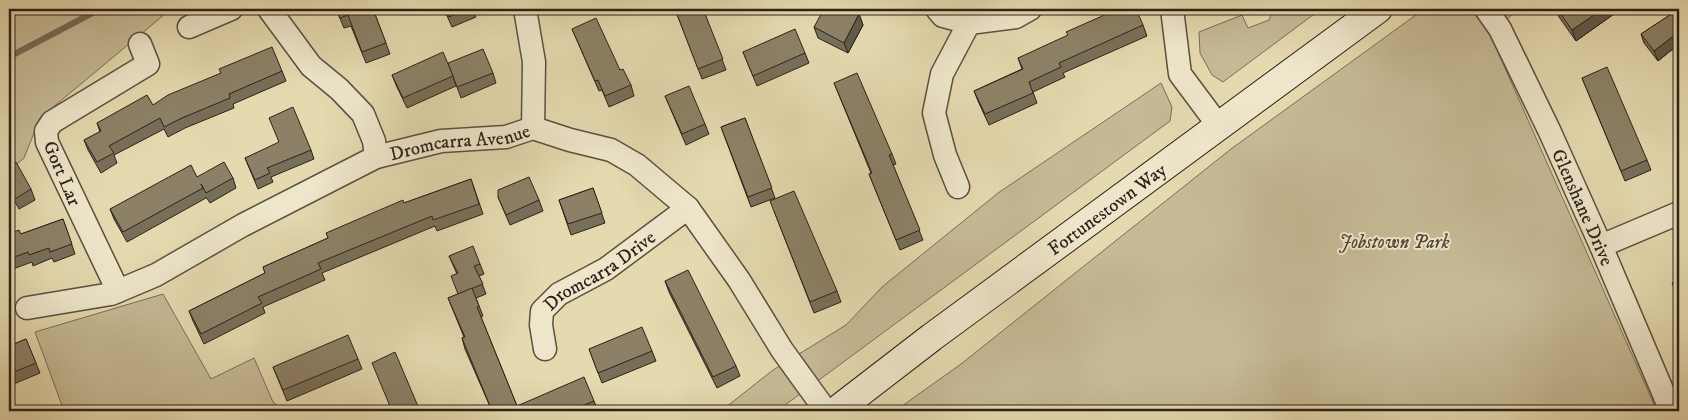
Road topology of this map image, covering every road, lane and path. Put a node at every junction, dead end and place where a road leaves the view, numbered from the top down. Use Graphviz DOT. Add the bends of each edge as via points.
graph roads {
  1 [pos="231,9"];
  2 [pos="268,9"];
  3 [pos="525,9"];
  4 [pos="937,9"];
  5 [pos="1030,9"];
  6 [pos="1172,9"];
  7 [pos="1378,9"];
  8 [pos="1486,9"];
  9 [pos="969,23"];
  10 [pos="189,27"];
  11 [pos="140,44"];
  12 [pos="1218,125"];
  13 [pos="533,128"];
  14 [pos="376,157"];
  15 [pos="958,187"];
  16 [pos="688,208"];
  17 [pos="1679,213"];
  18 [pos="1601,246"];
  19 [pos="118,291"];
  20 [pos="19,310"];
  21 [pos="545,349"];
  22 [pos="826,411"];
  23 [pos="836,411"];
  24 [pos="1671,411"];
  1 -- 10 [label="street"];
  2 -- 14 [label="street" via="311,66 363,114 374,141"];
  3 -- 13 [label="street" via="534,62"];
  4 -- 9 [label="street" via="943,16"];
  5 -- 9 [label="street" via="1016,17"];
  6 -- 12 [label="street" via="1180,74"];
  7 -- 12 [label="street, Fortunestown Way"];
  8 -- 18 [label="street, Glenshane Drive" via="1504,37"];
  9 -- 15 [label="street" via="942,74 934,113"];
  11 -- 19 [label="street, Gort Lar" via="148,64 52,122 46,131 47,142"];
  12 -- 23 [label="street, Fortunestown Way"];
  13 -- 14 [label="street, Dromcarra Avenue" via="506,137 441,141"];
  13 -- 16 [label="street, Dromcarra Avenue" via="611,150 637,165"];
  14 -- 19 [label="street, Dromcarra Avenue" via="243,225 156,275"];
  16 -- 21 [label="street, Dromcarra Drive" via="606,269 559,294 542,311"];
  16 -- 22 [label="street, Dromcarra Avenue"];
  17 -- 18 [label="street"];
  18 -- 24 [label="street, Glenshane Drive"];
  19 -- 20 [label="street, Dromcarra Avenue"];
}
